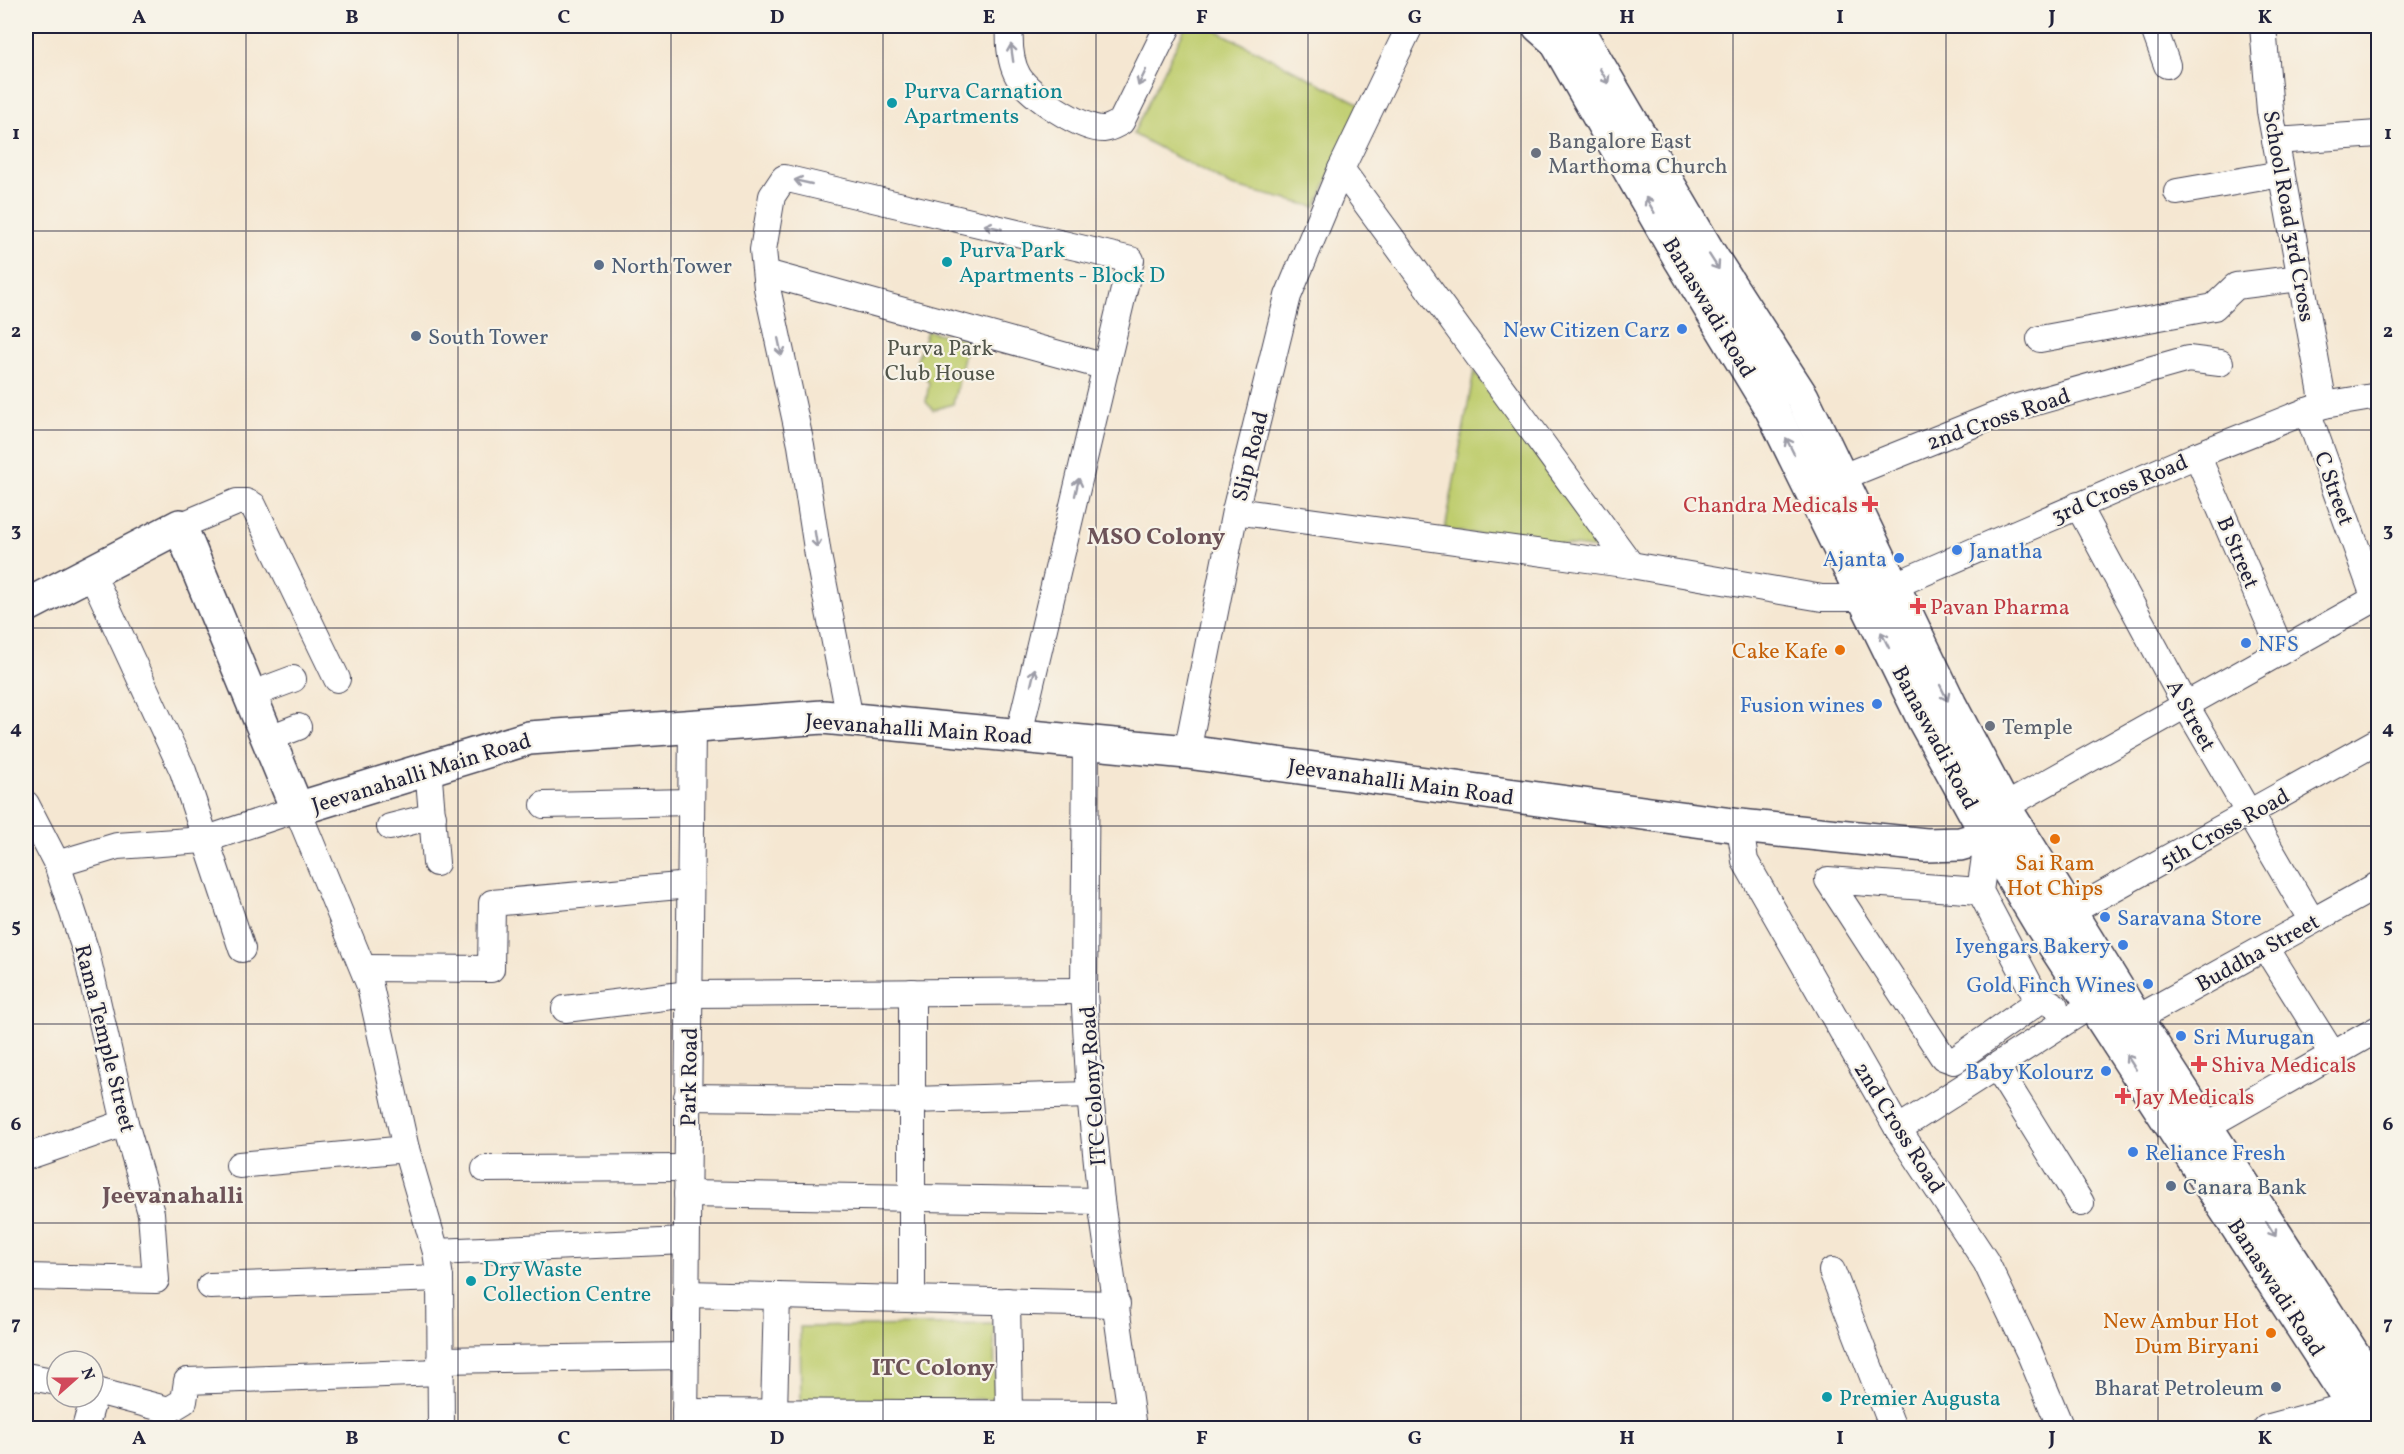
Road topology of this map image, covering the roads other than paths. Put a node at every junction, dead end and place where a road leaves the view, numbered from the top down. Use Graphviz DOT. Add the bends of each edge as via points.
graph roads {
  1 [pos="1010,26"];
  2 [pos="1168,26"];
  3 [pos="1410,26"];
  4 [pos="1539,26"];
  5 [pos="1575,26"];
  6 [pos="2153,26"];
  7 [pos="2263,26"];
  8 [pos="2167,65"];
  9 [pos="2379,134"];
  10 [pos="2275,141"];
  11 [pos="1341,169"];
  12 [pos="2281,174"];
  13 [pos="2177,192"];
  14 [pos="766,273"];
  15 [pos="2300,278"];
  16 [pos="2040,339"];
  17 [pos="2220,363"];
  18 [pos="1106,367"];
  19 [pos="2379,396"];
  20 [pos="2316,408"];
  21 [pos="2197,454"];
  22 [pos="1826,484"];
  23 [pos="2078,505"];
  24 [pos="1235,511"];
  25 [pos="180,526"];
  26 [pos="1631,565"];
  27 [pos="91,572"];
  28 [pos="1879,593"];
  29 [pos="2377,598"];
  30 [pos="26,606"];
  31 [pos="2281,650"];
  32 [pos="293,679"];
  33 [pos="337,679"];
  34 [pos="250,695"];
  35 [pos="2185,704"];
  36 [pos="850,719"];
  37 [pos="692,726"];
  38 [pos="298,727"];
  39 [pos="1019,734"];
  40 [pos="267,739"];
  41 [pos="1086,740"];
  42 [pos="2379,741"];
  43 [pos="1187,752"];
  44 [pos="428,766"];
  45 [pos="691,802"];
  46 [pos="26,804"];
  47 [pos="544,806"];
  48 [pos="2004,807"];
  49 [pos="297,809"];
  50 [pos="2249,814"];
  51 [pos="433,816"];
  52 [pos="1740,826"];
  53 [pos="390,827"];
  54 [pos="33,831"];
  55 [pos="1988,836"];
  56 [pos="204,840"];
  57 [pos="435,863"];
  58 [pos="57,864"];
  59 [pos="690,885"];
  60 [pos="2379,885"];
  61 [pos="1980,891"];
  62 [pos="2069,913"];
  63 [pos="2312,921"];
  64 [pos="2266,948"];
  65 [pos="242,949"];
  66 [pos="364,968"];
  67 [pos="912,992"];
  68 [pos="1084,992"];
  69 [pos="689,994"];
  70 [pos="2042,999"];
  71 [pos="2086,1008"];
  72 [pos="565,1009"];
  73 [pos="2136,1019"];
  74 [pos="2379,1029"];
  75 [pos="2332,1055"];
  76 [pos="1996,1066"];
  77 [pos="1090,1095"];
  78 [pos="687,1097"];
  79 [pos="912,1100"];
  80 [pos="125,1123"];
  81 [pos="2205,1127"];
  82 [pos="1898,1130"];
  83 [pos="406,1149"];
  84 [pos="26,1157"];
  85 [pos="239,1165"];
  86 [pos="687,1168"];
  87 [pos="485,1169"];
  88 [pos="687,1194"];
  89 [pos="912,1197"];
  90 [pos="1101,1201"];
  91 [pos="2081,1203"];
  92 [pos="686,1240"];
  93 [pos="436,1252"];
  94 [pos="1832,1271"];
  95 [pos="26,1277"];
  96 [pos="440,1278"];
  97 [pos="210,1286"];
  98 [pos="686,1294"];
  99 [pos="777,1296"];
  100 [pos="912,1299"];
  101 [pos="1007,1301"];
  102 [pos="1117,1304"];
  103 [pos="685,1356"];
  104 [pos="441,1366"];
  105 [pos="26,1376"];
  106 [pos="45,1380"];
  107 [pos="105,1393"];
  108 [pos="2369,1404"];
  109 [pos="90,1409"];
  110 [pos="774,1412"];
  111 [pos="1009,1413"];
  112 [pos="685,1420"];
  113 [pos="913,1421"];
  114 [pos="1132,1421"];
  115 [pos="85,1428"];
  116 [pos="441,1428"];
  117 [pos="1893,1428"];
  118 [pos="2061,1428"];
  119 [pos="2266,1428"];
  2 -- 1 [label="street, one-way" via="1121,122 1101,129 1049,106 1029,91 1012,62"];
  3 -- 11 [label="street, Slip Road"];
  22 -- 4 [label="main road, Banaswadi Road, one-way" via="1772,410 1556,41"];
  5 -- 22 [label="main road, Banaswadi Road, one-way" via="1701,241 1802,397"];
  6 -- 8 [label="street"];
  7 -- 10 [label="street, School Road 3rd Cross"];
  9 -- 10 [label="street"];
  10 -- 12 [label="street, School Road 3rd Cross"];
  11 -- 24 [label="street, Slip Road" via="1288,296"];
  11 -- 26 [label="street"];
  12 -- 13 [label="street"];
  12 -- 15 [label="street, School Road 3rd Cross"];
  14 -- 18 [label="street"];
  18 -- 14 [label="street, one-way" via="1131,260 784,178 772,196 763,250"];
  14 -- 36 [label="street, one-way"];
  15 -- 16 [label="street" via="2236,285 2214,307"];
  15 -- 20 [label="street, School Road 3rd Cross"];
  17 -- 22 [label="street, 2nd Cross Road" via="2188,359 2014,408"];
  39 -- 18 [label="street, one-way"];
  19 -- 20 [label="street, 3rd Cross Road"];
  20 -- 21 [label="street, 3rd Cross Road"];
  20 -- 29 [label="street, C Street"];
  21 -- 23 [label="street, 3rd Cross Road"];
  21 -- 31 [label="street, B Street"];
  22 -- 28 [label="main road, Banaswadi Road"];
  23 -- 28 [label="street, 3rd Cross Road"];
  23 -- 35 [label="street, A Street"];
  24 -- 26 [label="street"];
  24 -- 43 [label="street, Slip Road"];
  25 -- 27 [label="main road"];
  25 -- 33 [label="street" via="237,502 253,505"];
  25 -- 34 [label="main road, Jeevanahalli Main Road"];
  26 -- 28 [label="street" via="1822,598"];
  27 -- 30 [label="main road"];
  27 -- 56 [label="street" via="183,771"];
  28 -- 48 [label="main road, Banaswadi Road, one-way" via="1950,705"];
  55 -- 28 [label="main road, Banaswadi Road, one-way" via="1924,720"];
  29 -- 31 [label="street"];
  31 -- 35 [label="street"];
  32 -- 34 [label="street"];
  34 -- 40 [label="main road, Jeevanahalli Main Road"];
  35 -- 48 [label="street"];
  35 -- 50 [label="street, A Street"];
  36 -- 37 [label="main road, Jeevanahalli Main Road" via="823,717"];
  36 -- 39 [label="main road, Jeevanahalli Main Road"];
  37 -- 44 [label="main road, Jeevanahalli Main Road" via="529,738"];
  37 -- 45 [label="street, Park Road"];
  38 -- 40 [label="street"];
  39 -- 41 [label="main road, Jeevanahalli Main Road"];
  40 -- 49 [label="main road, Jeevanahalli Main Road"];
  41 -- 43 [label="main road, Jeevanahalli Main Road"];
  41 -- 68 [label="street, ITC Colony Road"];
  42 -- 50 [label="street, 5th Cross Road"];
  43 -- 52 [label="main road, Jeevanahalli Main Road"];
  44 -- 49 [label="main road, Jeevanahalli Main Road"];
  44 -- 51 [label="street"];
  45 -- 47 [label="street"];
  45 -- 59 [label="street, Park Road"];
  46 -- 54 [label="street, Rama Temple Street"];
  48 -- 62 [label="main road, Banaswadi Road"];
  49 -- 56 [label="street"];
  49 -- 66 [label="street"];
  50 -- 62 [label="street, 5th Cross Road"];
  50 -- 63 [label="street, A Street"];
  51 -- 53 [label="street"];
  51 -- 57 [label="street"];
  52 -- 55 [label="main road, Jeevanahalli Main Road" via="1926,845 1960,844"];
  52 -- 82 [label="street, 2nd Cross Road" via="1745,861"];
  54 -- 58 [label="street, Rama Temple Street"];
  55 -- 61 [label="street"];
  55 -- 71 [label="main road, Banaswadi Road"];
  56 -- 58 [label="street" via="117,846"];
  56 -- 65 [label="street"];
  58 -- 80 [label="street, Rama Temple Street" via="86,952"];
  59 -- 66 [label="street" via="492,903 490,969"];
  59 -- 69 [label="street, Park Road"];
  60 -- 63 [label="street, Buddha Street"];
  61 -- 70 [label="street" via="2034,993"];
  61 -- 70 [label="street" via="1828,880 1943,1057 1954,1060"];
  62 -- 73 [label="main road, Banaswadi Road"];
  63 -- 64 [label="street, Buddha Street"];
  64 -- 73 [label="street, Buddha Street"];
  64 -- 75 [label="street"];
  66 -- 83 [label="street"];
  67 -- 68 [label="street"];
  67 -- 69 [label="street"];
  67 -- 79 [label="street"];
  68 -- 77 [label="street, ITC Colony Road"];
  69 -- 72 [label="street"];
  69 -- 78 [label="street, Park Road"];
  70 -- 71 [label="street" via="2049,1004"];
  71 -- 76 [label="street"];
  108 -- 71 [label="main road, Banaswadi Road, one-way"];
  73 -- 81 [label="main road, Banaswadi Road"];
  74 -- 75 [label="street"];
  75 -- 81 [label="street"];
  76 -- 82 [label="street"];
  76 -- 91 [label="street"];
  77 -- 79 [label="street"];
  77 -- 90 [label="street, ITC Colony Road"];
  78 -- 79 [label="street"];
  78 -- 86 [label="street, Park Road"];
  79 -- 89 [label="street"];
  80 -- 84 [label="street"];
  80 -- 95 [label="street, Rama Temple Street" via="151,1213 156,1280"];
  81 -- 108 [label="main road, Banaswadi Road, one-way"];
  82 -- 118 [label="street, 2nd Cross Road" via="1986,1262"];
  83 -- 85 [label="street"];
  83 -- 93 [label="street"];
  86 -- 87 [label="street"];
  86 -- 88 [label="street, Park Road"];
  88 -- 89 [label="street"];
  88 -- 92 [label="street, Park Road"];
  89 -- 90 [label="street"];
  89 -- 100 [label="street"];
  90 -- 102 [label="street, ITC Colony Road"];
  92 -- 93 [label="street"];
  92 -- 98 [label="street, Park Road"];
  93 -- 96 [label="street"];
  94 -- 117 [label="street"];
  96 -- 97 [label="street"];
  96 -- 104 [label="street"];
  98 -- 99 [label="street"];
  98 -- 103 [label="street, Park Road"];
  99 -- 100 [label="street"];
  99 -- 110 [label="street"];
  100 -- 101 [label="street"];
  101 -- 102 [label="street"];
  101 -- 111 [label="street"];
  102 -- 114 [label="street, ITC Colony Road"];
  103 -- 104 [label="street"];
  103 -- 112 [label="street, Park Road"];
  104 -- 107 [label="street" via="187,1381 184,1401 168,1410"];
  104 -- 116 [label="street"];
  105 -- 106 [label="street"];
  108 -- 119 [label="street"];
  109 -- 115 [label="street"];
  110 -- 112 [label="street"];
  110 -- 113 [label="street"];
  111 -- 113 [label="street"];
  111 -- 114 [label="street"];
}
